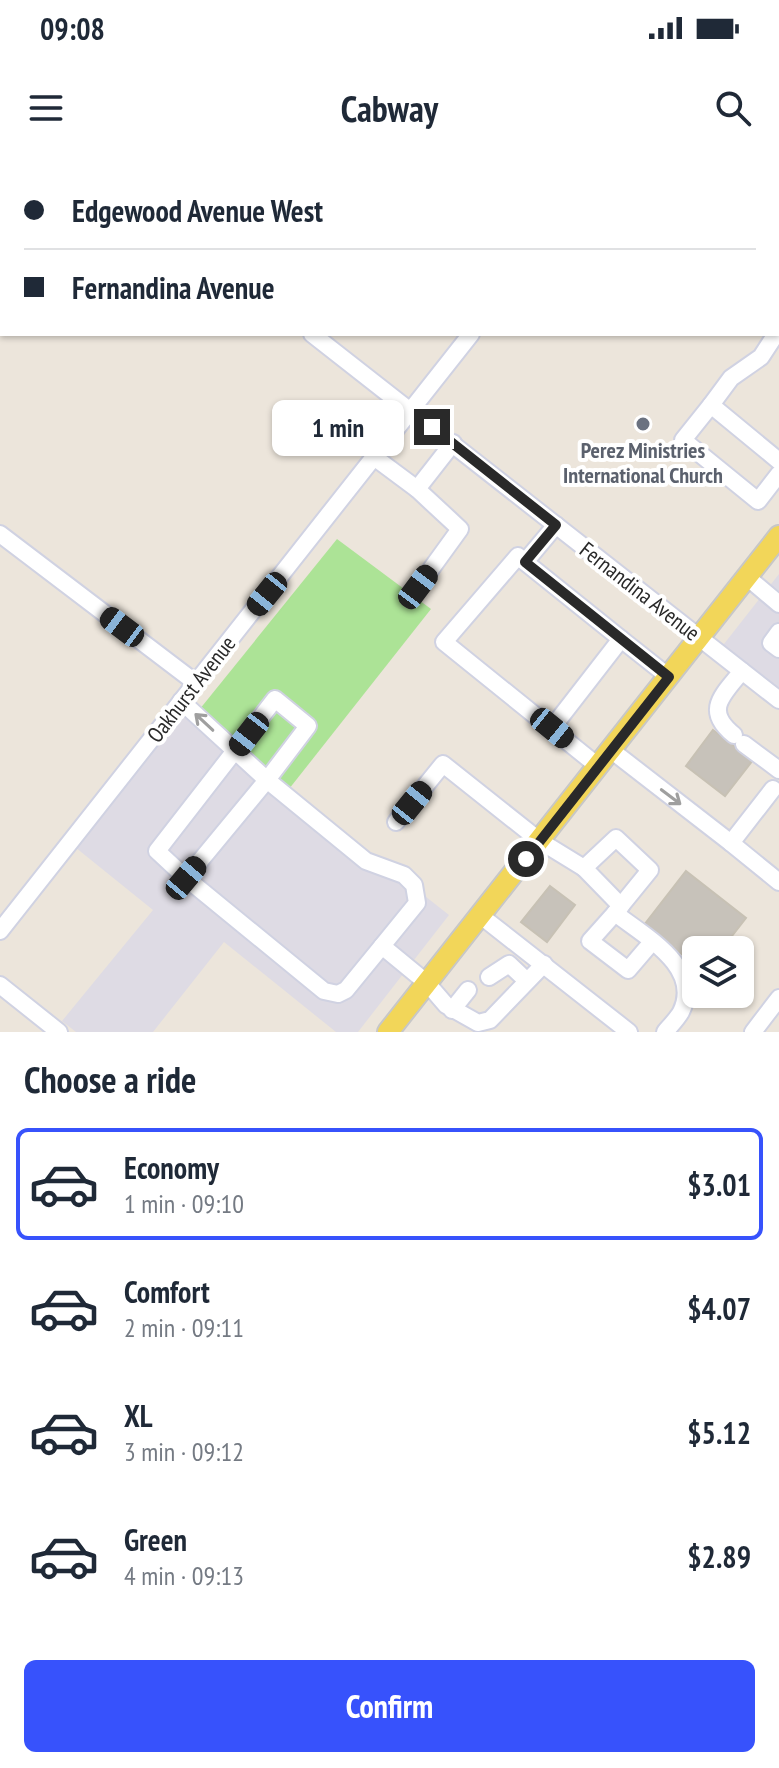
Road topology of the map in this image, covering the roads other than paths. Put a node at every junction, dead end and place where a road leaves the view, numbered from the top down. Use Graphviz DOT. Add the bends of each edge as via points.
graph roads {
  1 [pos="315,336"];
  2 [pos="469,336"];
  3 [pos="775,336"];
  4 [pos="711,405"];
  5 [pos="411,410"];
  6 [pos="453,443"];
  7 [pos="374,457"];
  8 [pos="779,461"];
  9 [pos="779,474"];
  10 [pos="417,489"];
  11 [pos="772,497"];
  12 [pos="556,525"];
  13 [pos="0,534"];
  14 [pos="779,536"];
  15 [pos="525,562"];
  16 [pos="747,577"];
  17 [pos="418,587"];
  18 [pos="779,604"];
  19 [pos="779,632"];
  20 [pos="699,638"];
  21 [pos="621,639"];
  22 [pos="779,649"];
  23 [pos="742,671"];
  24 [pos="669,677"];
  25 [pos="196,683"];
  26 [pos="779,700"];
  27 [pos="181,701"];
  28 [pos="552,728"];
  29 [pos="236,751"];
  30 [pos="605,758"];
  31 [pos="779,770"];
  32 [pos="267,780"];
  33 [pos="773,789"];
  34 [pos="396,822"];
  35 [pos="540,841"];
  36 [pos="731,843"];
  37 [pos="584,868"];
  38 [pos="777,876"];
  39 [pos="186,878"];
  40 [pos="618,909"];
  41 [pos="481,916"];
  42 [pos="0,931"];
  43 [pos="652,942"];
  44 [pos="382,946"];
  45 [pos="544,964"];
  46 [pos="489,977"];
  47 [pos="527,981"];
  48 [pos="427,983"];
  49 [pos="0,985"];
  50 [pos="468,990"];
  51 [pos="779,998"];
  52 [pos="452,1010"];
  53 [pos="59,1032"];
  54 [pos="388,1032"];
  55 [pos="629,1032"];
  56 [pos="665,1032"];
  57 [pos="753,1032"];
  1 -- 5 [label="street, Fernandina Avenue"];
  2 -- 5 [label="street, Oakhurst Avenue"];
  3 -- 4 [label="street" via="761,357 731,378"];
  4 -- 8 [label="street"];
  4 -- 11 [label="street" via="683,440 758,501"];
  5 -- 6 [label="street, Fernandina Avenue"];
  5 -- 7 [label="street, Oakhurst Avenue"];
  6 -- 10 [label="street"];
  6 -- 12 [label="street, Fernandina Avenue"];
  7 -- 10 [label="street"];
  7 -- 25 [label="street, Oakhurst Avenue"];
  9 -- 11 [label="street"];
  10 -- 17 [label="street" via="460,529"];
  12 -- 15 [label="street"];
  12 -- 20 [label="street, Fernandina Avenue"];
  13 -- 25 [label="street"];
  14 -- 16 [label="main road"];
  15 -- 21 [label="street"];
  15 -- 28 [label="street" via="518,556 444,642"];
  16 -- 18 [label="street"];
  16 -- 20 [label="main road"];
  19 -- 22 [label="street" via="771,643"];
  20 -- 23 [label="street, Fernandina Avenue"];
  20 -- 24 [label="main road"];
  21 -- 24 [label="street"];
  21 -- 28 [label="street"];
  23 -- 26 [label="street, Fernandina Avenue"];
  23 -- 31 [label="street" via="720,700 721,725"];
  24 -- 30 [label="main road"];
  25 -- 27 [label="street, Oakhurst Avenue"];
  29 -- 27 [label="street, one-way"];
  27 -- 42 [label="street, Oakhurst Avenue"];
  28 -- 30 [label="street"];
  29 -- 32 [label="street"];
  29 -- 32 [label="street" via="275,699 308,726"];
  29 -- 39 [label="street" via="157,851"];
  30 -- 35 [label="main road"];
  30 -- 36 [label="street, one-way"];
  32 -- 39 [label="street"];
  32 -- 44 [label="street" via="366,861 404,875 414,885 417,903"];
  33 -- 36 [label="street"];
  34 -- 35 [label="street" via="443,764"];
  35 -- 37 [label="street"];
  35 -- 41 [label="main road"];
  36 -- 38 [label="street"];
  37 -- 40 [label="street"];
  37 -- 40 [label="street" via="616,838 650,870"];
  39 -- 44 [label="street" via="324,991 346,990"];
  40 -- 43 [label="street"];
  40 -- 43 [label="street" via="590,941 628,970"];
  41 -- 45 [label="street"];
  41 -- 48 [label="main road"];
  43 -- 56 [label="street" via="674,960 686,993 680,1013"];
  44 -- 48 [label="street"];
  45 -- 47 [label="street"];
  45 -- 55 [label="street"];
  46 -- 47 [label="street" via="509,964"];
  47 -- 52 [label="street" via="490,1020 478,1023"];
  48 -- 52 [label="street"];
  48 -- 54 [label="main road"];
  49 -- 53 [label="street"];
  50 -- 52 [label="street"];
  51 -- 57 [label="street"];
}
